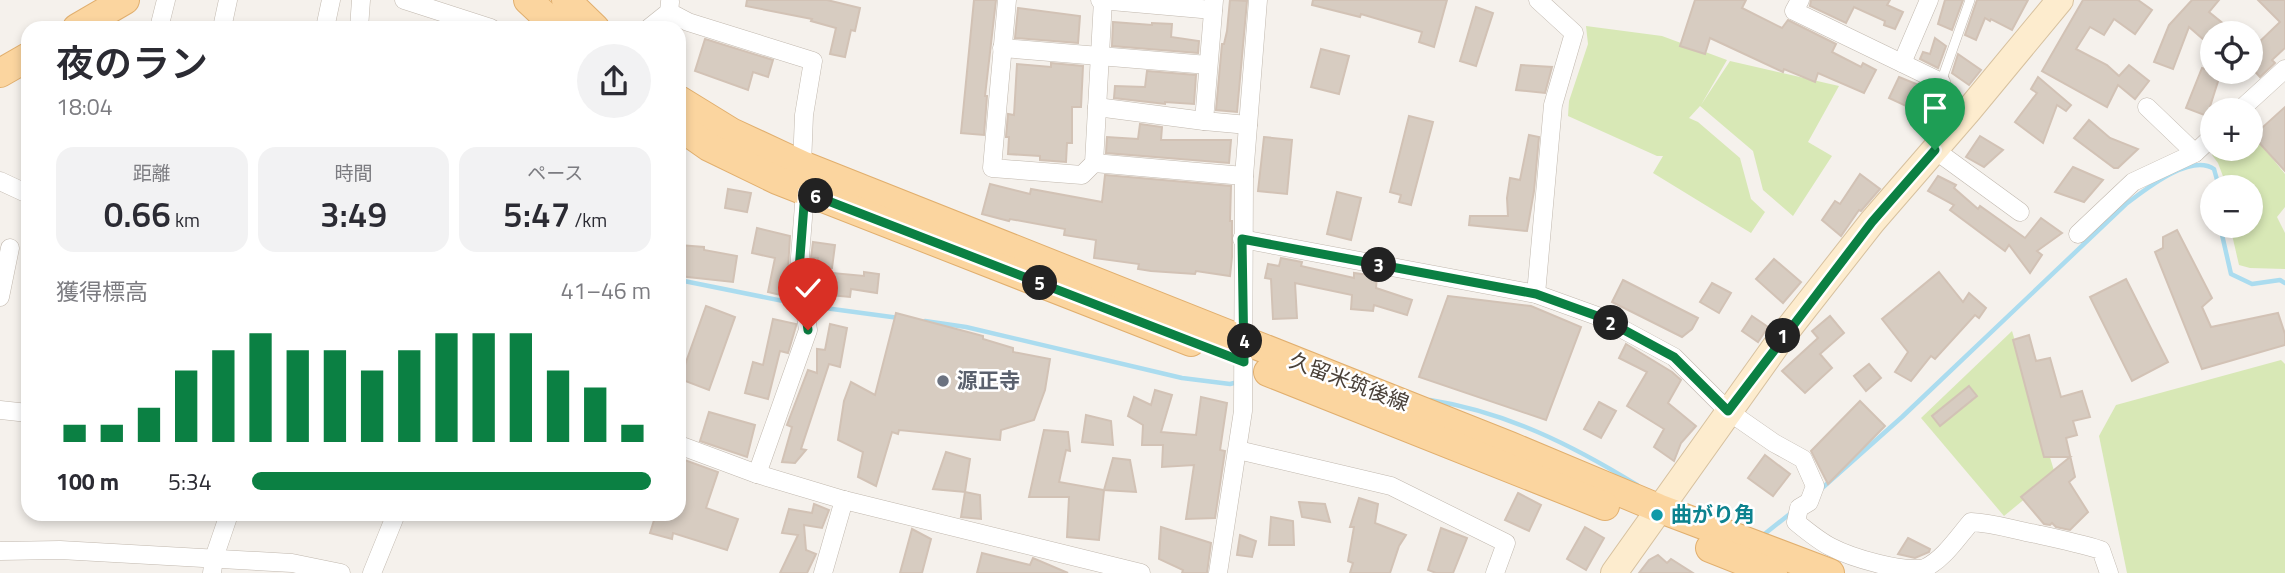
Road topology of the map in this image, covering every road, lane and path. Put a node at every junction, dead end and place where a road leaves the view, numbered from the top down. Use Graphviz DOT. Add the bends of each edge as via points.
graph roads {
  1 [pos="125,0"];
  2 [pos="166,0"];
  3 [pos="228,0"];
  4 [pos="331,0"];
  5 [pos="361,0"];
  6 [pos="404,0"];
  7 [pos="528,0"];
  8 [pos="566,0"];
  9 [pos="1007,0"];
  10 [pos="1102,0"];
  11 [pos="1258,0"];
  12 [pos="1538,0"];
  13 [pos="1800,0"];
  14 [pos="1929,0"];
  15 [pos="1970,0"];
  16 [pos="2060,0"];
  17 [pos="1214,5"];
  18 [pos="669,6"];
  19 [pos="89,21"];
  20 [pos="161,21"];
  21 [pos="224,21"];
  22 [pos="327,21"];
  23 [pos="360,21"];
  24 [pos="469,21"];
  25 [pos="550,21"];
  26 [pos="588,21"];
  27 [pos="655,21"];
  28 [pos="1002,48"];
  29 [pos="1100,56"];
  30 [pos="21,61"];
  31 [pos="1902,63"];
  32 [pos="1208,65"];
  33 [pos="2285,69"];
  34 [pos="0,73"];
  35 [pos="1941,82"];
  36 [pos="2253,98"];
  37 [pos="686,104"];
  38 [pos="1097,107"];
  39 [pos="2147,107"];
  40 [pos="1204,121"];
  41 [pos="1248,125"];
  42 [pos="686,131"];
  43 [pos="2200,147"];
  44 [pos="1935,150"];
  45 [pos="2194,153"];
  46 [pos="1094,163"];
  47 [pos="1244,176"];
  48 [pos="804,178"];
  49 [pos="0,181"];
  50 [pos="21,191"];
  51 [pos="2020,212"];
  52 [pos="2078,234"];
  53 [pos="1242,239"];
  54 [pos="10,248"];
  55 [pos="1536,294"];
  56 [pos="0,297"];
  57 [pos="1245,352"];
  58 [pos="0,410"];
  59 [pos="1728,411"];
  60 [pos="21,412"];
  61 [pos="686,449"];
  62 [pos="1238,450"];
  63 [pos="757,474"];
  64 [pos="844,500"];
  65 [pos="1653,516"];
  66 [pos="227,521"];
  67 [pos="393,521"];
  68 [pos="0,551"];
  69 [pos="213,565"];
  70 [pos="1116,570"];
  71 [pos="341,573"];
  72 [pos="372,573"];
  73 [pos="823,573"];
  74 [pos="1141,573"];
  75 [pos="1218,573"];
  76 [pos="1495,573"];
  77 [pos="1614,573"];
  78 [pos="1773,573"];
  79 [pos="1830,573"];
  80 [pos="2109,573"];
  1 -- 19 [label="main road"];
  2 -- 20 [label="street"];
  3 -- 21 [label="street"];
  4 -- 22 [label="street"];
  5 -- 23 [label="street"];
  6 -- 24 [label="street"];
  7 -- 25 [label="main road"];
  8 -- 26 [label="main road"];
  9 -- 28 [label="street"];
  10 -- 17 [label="street"];
  10 -- 29 [label="street"];
  11 -- 41 [label="street"];
  12 -- 55 [label="street" via="1574,33 1553,105"];
  13 -- 31 [label="street" via="1794,11"];
  14 -- 31 [label="street"];
  15 -- 35 [label="lane"];
  16 -- 44 [label="main road"];
  17 -- 32 [label="street"];
  18 -- 27 [label="street"];
  18 -- 48 [label="street" via="688,22 813,61 804,115"];
  28 -- 29 [label="street"];
  28 -- 46 [label="street" via="992,168 1083,175"];
  29 -- 32 [label="street"];
  29 -- 38 [label="street"];
  30 -- 34 [label="main road"];
  31 -- 35 [label="street"];
  32 -- 40 [label="street"];
  33 -- 36 [label="street"];
  35 -- 44 [label="lane"];
  37 -- 48 [label="main road, 久留米筑後線"];
  38 -- 40 [label="street"];
  38 -- 46 [label="street"];
  39 -- 45 [label="street"];
  40 -- 41 [label="street"];
  41 -- 47 [label="street"];
  42 -- 48 [label="main road, 久留米筑後線" via="709,147"];
  43 -- 45 [label="street"];
  44 -- 51 [label="street"];
  44 -- 59 [label="main road" via="1872,222"];
  45 -- 52 [label="street" via="2133,182"];
  46 -- 47 [label="street"];
  47 -- 53 [label="street"];
  48 -- 57 [label="main road, 久留米筑後線"];
  48 -- 63 [label="street" via="799,270 808,330"];
  49 -- 50 [label="street"];
  53 -- 55 [label="street"];
  53 -- 57 [label="street"];
  54 -- 56 [label="street"];
  55 -- 59 [label="street" via="1600,317 1674,357"];
  57 -- 62 [label="street"];
  57 -- 65 [label="main road, 久留米筑後線" via="1510,446"];
  58 -- 60 [label="street"];
  59 -- 65 [label="main road"];
  59 -- 80 [label="street" via="1803,459 1815,486 1809,502 1799,508 1796,522 1829,546 1858,559 1896,569 1926,568 1971,522 1990,522 2101,550"];
  61 -- 63 [label="street"];
  62 -- 75 [label="street"];
  62 -- 76 [label="street" via="1391,486 1506,543"];
  63 -- 64 [label="street"];
  64 -- 70 [label="street"];
  64 -- 73 [label="street"];
  65 -- 77 [label="main road"];
  65 -- 78 [label="main road, 久留米筑後線"];
  65 -- 79 [label="main road, 久留米筑後線"];
  66 -- 69 [label="street"];
  67 -- 72 [label="street"];
  68 -- 69 [label="street" via="60,550"];
  69 -- 71 [label="street" via="292,563"];
  70 -- 74 [label="street"];
}
